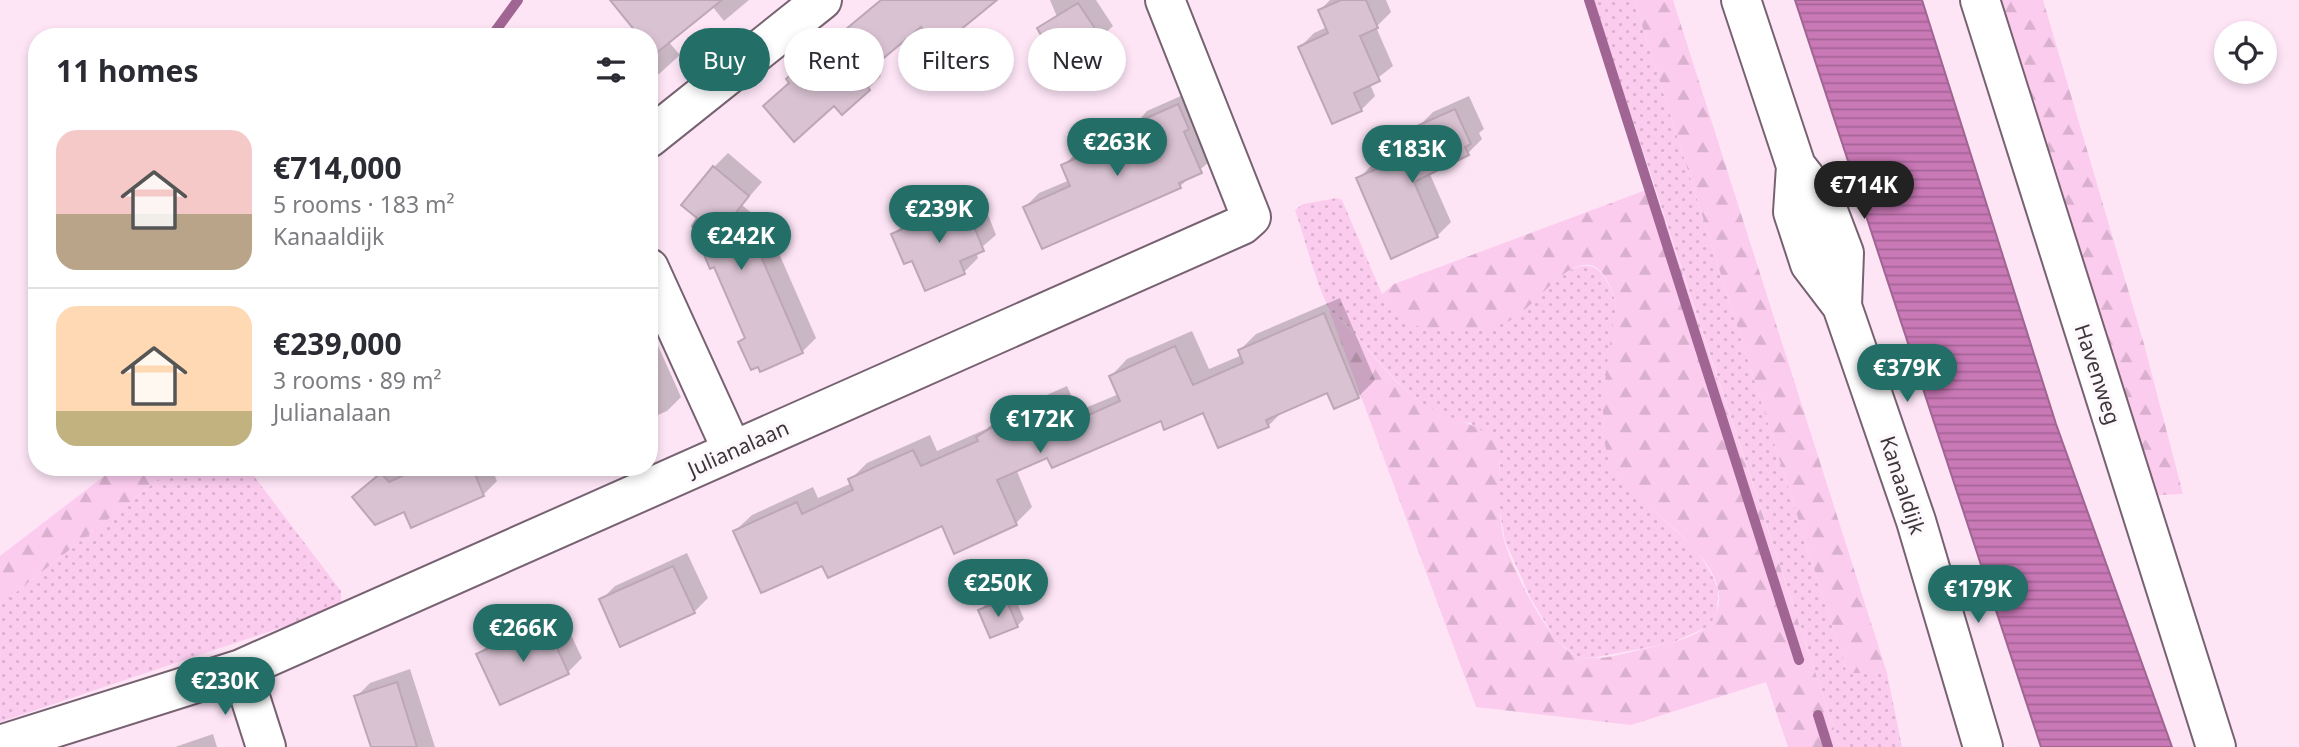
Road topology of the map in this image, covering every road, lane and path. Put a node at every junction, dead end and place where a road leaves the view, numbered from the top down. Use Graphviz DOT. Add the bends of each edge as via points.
graph roads {
  1 [pos="822,0"];
  2 [pos="1165,0"];
  3 [pos="1741,0"];
  4 [pos="1980,0"];
  5 [pos="658,131"];
  6 [pos="658,288"];
  7 [pos="732,450"];
  8 [pos="241,669"];
  9 [pos="0,745"];
  10 [pos="266,747"];
  11 [pos="1983,747"];
  12 [pos="2217,747"];
  1 -- 5 [label="street"];
  2 -- 7 [label="street, Julianalaan" via="1251,217"];
  3 -- 11 [label="street, Kanaaldijk" via="1796,166 1825,203 1844,253 1842,306 1916,521"];
  4 -- 12 [label="street, Havenweg"];
  6 -- 7 [label="street"];
  7 -- 8 [label="street, Julianalaan"];
  8 -- 9 [label="street, Julianalaan"];
  8 -- 10 [label="street"];
}
